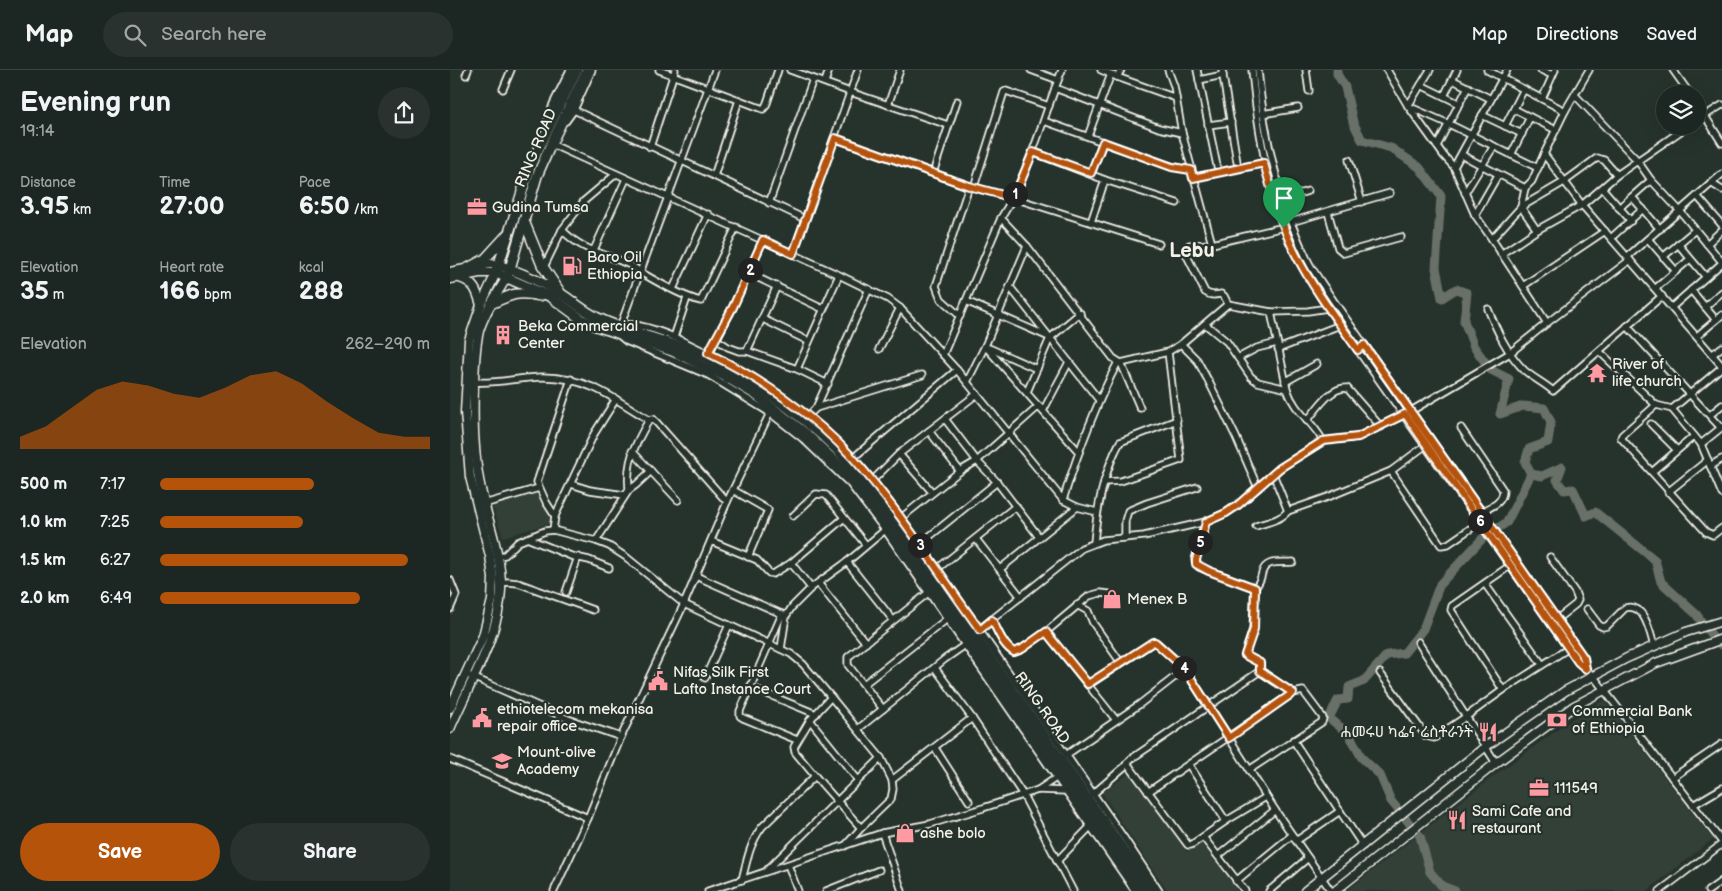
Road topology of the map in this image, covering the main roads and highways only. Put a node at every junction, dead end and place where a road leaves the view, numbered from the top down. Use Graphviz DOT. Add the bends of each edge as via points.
graph roads {
  1 [pos="577,70"];
  2 [pos="587,70"];
  3 [pos="524,221"];
  4 [pos="510,232"];
  5 [pos="468,268"];
  6 [pos="497,269"];
  7 [pos="450,272"];
  8 [pos="513,275"];
  9 [pos="454,278"];
  10 [pos="564,295"];
  11 [pos="490,304"];
  12 [pos="559,304"];
  13 [pos="481,306"];
  14 [pos="618,327"];
  15 [pos="1722,621"];
  16 [pos="1722,639"];
  17 [pos="470,675"];
  18 [pos="450,708"];
  19 [pos="450,729"];
  20 [pos="1142,891"];
  21 [pos="1152,891"];
  22 [pos="1305,891"];
  23 [pos="1333,891"];
  1 -- 4 [label="highway, RING ROAD" via="530,164"];
  2 -- 3 [label="highway, RING ROAD" via="550,144"];
  3 -- 8 [label="highway, RING ROAD"];
  3 -- 10 [label="highway" via="544,267"];
  4 -- 5 [label="highway" via="485,259"];
  4 -- 6 [label="highway, RING ROAD"];
  5 -- 6 [label="main road"];
  5 -- 7 [label="main road"];
  6 -- 8 [label="highway"];
  6 -- 9 [label="main road"];
  6 -- 13 [label="main road"];
  8 -- 10 [label="highway, RING ROAD"];
  8 -- 11 [label="main road"];
  8 -- 12 [label="highway, RING ROAD"];
  9 -- 13 [label="main road" via="476,288"];
  10 -- 14 [label="highway, RING ROAD" via="587,312"];
  11 -- 12 [label="highway" via="524,292"];
  11 -- 17 [label="main road" via="478,336 474,382 475,452 501,583 495,626"];
  12 -- 14 [label="highway, RING ROAD" via="581,319"];
  13 -- 17 [label="main road" via="468,347 466,420 470,477 492,568 492,600"];
  14 -- 20 [label="highway, RING ROAD" via="700,364 756,395 804,432 851,476 891,526"];
  14 -- 21 [label="highway, RING ROAD" via="664,340 727,369 774,399 838,452 889,512"];
  15 -- 22 [label="main road" via="1686,632 1627,658 1566,691 1486,747"];
  16 -- 23 [label="main road" via="1656,663 1574,706"];
  17 -- 18 [label="main road"];
  17 -- 19 [label="main road"];
}
